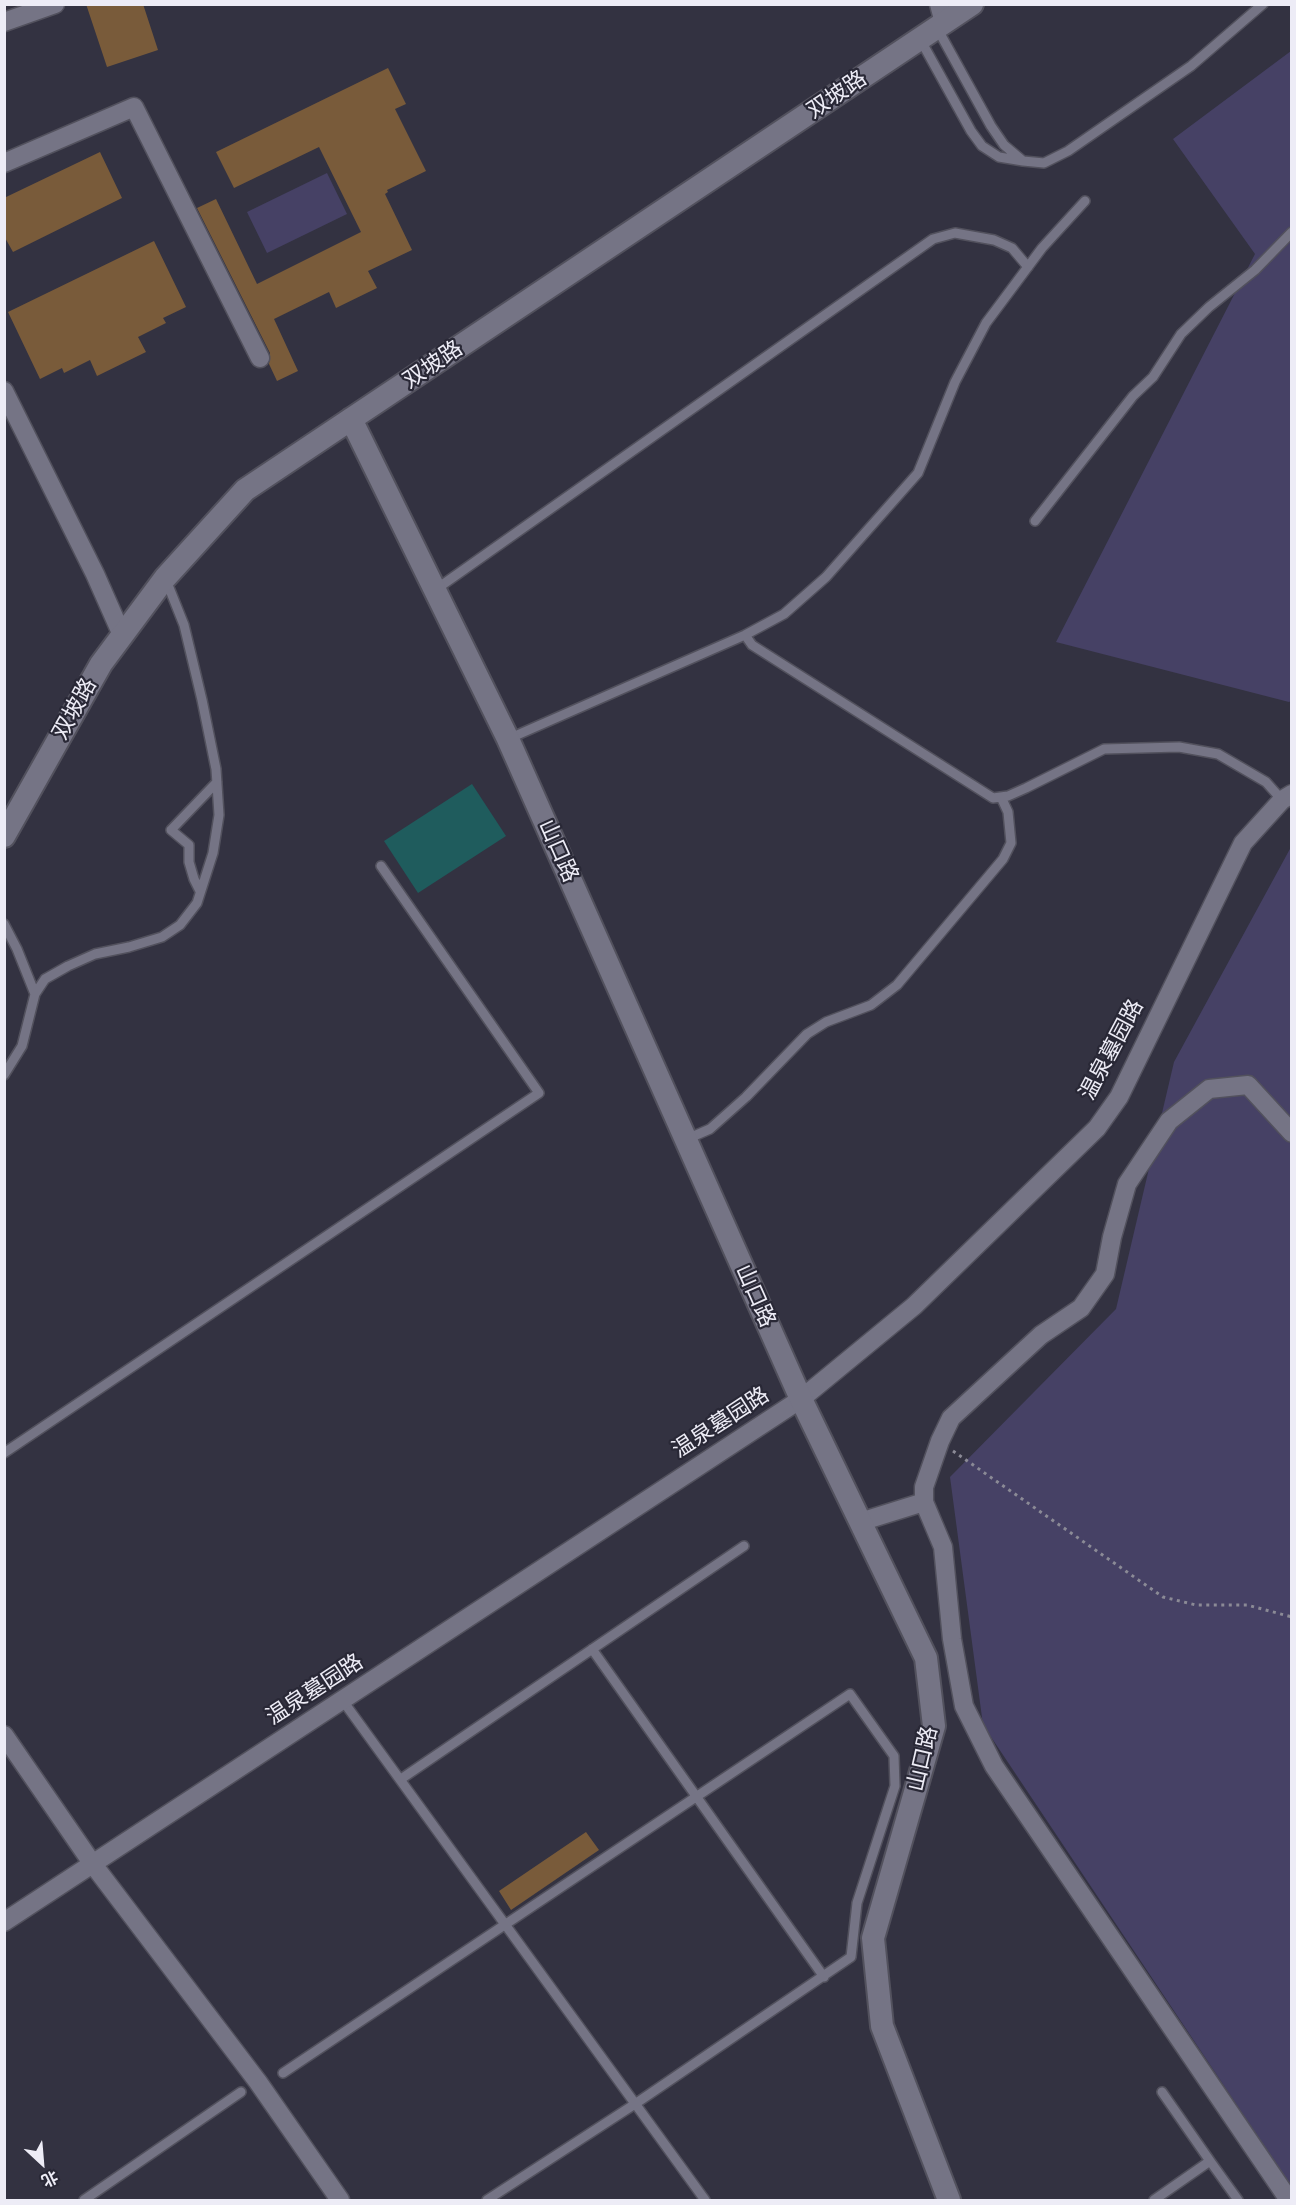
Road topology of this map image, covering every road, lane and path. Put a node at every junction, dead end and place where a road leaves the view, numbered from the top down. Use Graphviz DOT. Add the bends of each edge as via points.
graph roads {
  1 [pos="55,4"];
  2 [pos="972,4"];
  3 [pos="1263,4"];
  4 [pos="4,22"];
  5 [pos="935,24"];
  6 [pos="1023,161"];
  7 [pos="4,163"];
  8 [pos="1084,201"];
  9 [pos="1292,232"];
  10 [pos="1028,267"];
  11 [pos="260,358"];
  12 [pos="4,391"];
  13 [pos="351,419"];
  14 [pos="1035,521"];
  15 [pos="165,578"];
  16 [pos="435,590"];
  17 [pos="122,635"];
  18 [pos="745,635"];
  19 [pos="508,739"];
  20 [pos="217,782"];
  21 [pos="1001,797"];
  22 [pos="1287,797"];
  23 [pos="4,836"];
  24 [pos="381,866"];
  25 [pos="200,891"];
  26 [pos="4,924"];
  27 [pos="34,994"];
  28 [pos="4,1075"];
  29 [pos="1292,1133"];
  30 [pos="686,1139"];
  31 [pos="801,1399"];
  32 [pos="940,1441"];
  33 [pos="4,1453"];
  34 [pos="924,1502"];
  35 [pos="860,1522"];
  36 [pos="744,1546"];
  37 [pos="1292,1617"];
  38 [pos="592,1649"];
  39 [pos="343,1701"];
  40 [pos="4,1735"];
  41 [pos="401,1779"];
  42 [pos="696,1796"];
  43 [pos="92,1863"];
  44 [pos="4,1922"];
  45 [pos="506,1926"];
  46 [pos="824,1977"];
  47 [pos="283,2073"];
  48 [pos="1162,2091"];
  49 [pos="241,2092"];
  50 [pos="635,2104"];
  51 [pos="1210,2161"];
  52 [pos="84,2200"];
  53 [pos="339,2200"];
  54 [pos="487,2200"];
  55 [pos="705,2200"];
  56 [pos="949,2200"];
  57 [pos="1154,2200"];
  58 [pos="1238,2200"];
  59 [pos="1289,2200"];
  1 -- 4 [label="street"];
  2 -- 5 [label="street, 双坡路"];
  3 -- 6 [label="lane" via="1191,66 1068,152 1044,163"];
  5 -- 6 [label="lane" via="991,126 1004,145"];
  5 -- 6 [label="lane" via="971,130 982,146 999,157"];
  5 -- 13 [label="street, 双坡路"];
  7 -- 11 [label="street" via="134,107"];
  8 -- 10 [label="lane"];
  9 -- 14 [label="lane" via="1181,334 1153,377 1133,396"];
  10 -- 16 [label="lane" via="1011,248 994,240 955,233 933,239"];
  10 -- 18 [label="lane" via="986,323 955,382 918,472 826,577 784,614"];
  12 -- 17 [label="street"];
  13 -- 15 [label="street, 双坡路" via="245,490"];
  13 -- 16 [label="street, 山口路"];
  15 -- 17 [label="street, 双坡路"];
  15 -- 20 [label="lane" via="184,625"];
  16 -- 19 [label="street, 山口路"];
  17 -- 23 [label="street, 双坡路" via="101,664"];
  18 -- 19 [label="lane"];
  18 -- 21 [label="lane" via="752,645 977,788 993,798"];
  19 -- 30 [label="street, 山口路"];
  20 -- 25 [label="lane" via="219,815 213,853"];
  20 -- 25 [label="lane" via="171,830 189,845 189,862"];
  21 -- 22 [label="lane" via="1104,749 1179,747 1218,754"];
  21 -- 30 [label="lane" via="1008,812 1011,843 1003,859 897,985 871,1005 826,1022 807,1034 710,1129"];
  22 -- 31 [label="street, 温泉墓园路" via="1243,843 1119,1097 1097,1128 914,1306"];
  24 -- 33 [label="lane" via="539,1093"];
  25 -- 27 [label="lane" via="197,903 180,925 162,938 95,954 45,980"];
  26 -- 27 [label="lane"];
  27 -- 28 [label="lane" via="22,1046"];
  29 -- 32 [label="street" via="1248,1085 1209,1089 1169,1121 1127,1184 1105,1274 1081,1308 1041,1335 951,1418"];
  30 -- 31 [label="street, 山口路"];
  31 -- 35 [label="street, 山口路"];
  31 -- 39 [label="street, 温泉墓园路"];
  32 -- 34 [label="street" via="924,1486"];
  32 -- 37 [label="path" via="1163,1597 1196,1605 1247,1605"];
  34 -- 35 [label="street"];
  34 -- 59 [label="street" via="943,1546 952,1639 964,1706 994,1766"];
  35 -- 56 [label="street, 山口路" via="926,1658 934,1726 873,1938 882,2026"];
  36 -- 38 [label="lane"];
  38 -- 41 [label="lane"];
  38 -- 42 [label="lane"];
  39 -- 41 [label="lane"];
  39 -- 43 [label="street, 温泉墓园路"];
  40 -- 43 [label="street"];
  41 -- 45 [label="lane"];
  42 -- 45 [label="lane"];
  42 -- 46 [label="lane"];
  42 -- 46 [label="lane" via="850,1694 894,1756 895,1786 858,1903 851,1957"];
  43 -- 44 [label="street, 温泉墓园路"];
  43 -- 53 [label="street" via="258,2082"];
  45 -- 47 [label="lane"];
  45 -- 50 [label="lane"];
  46 -- 50 [label="lane"];
  48 -- 51 [label="lane"];
  49 -- 52 [label="lane"];
  50 -- 54 [label="lane"];
  50 -- 55 [label="lane"];
  51 -- 57 [label="lane"];
  51 -- 58 [label="lane"];
}
